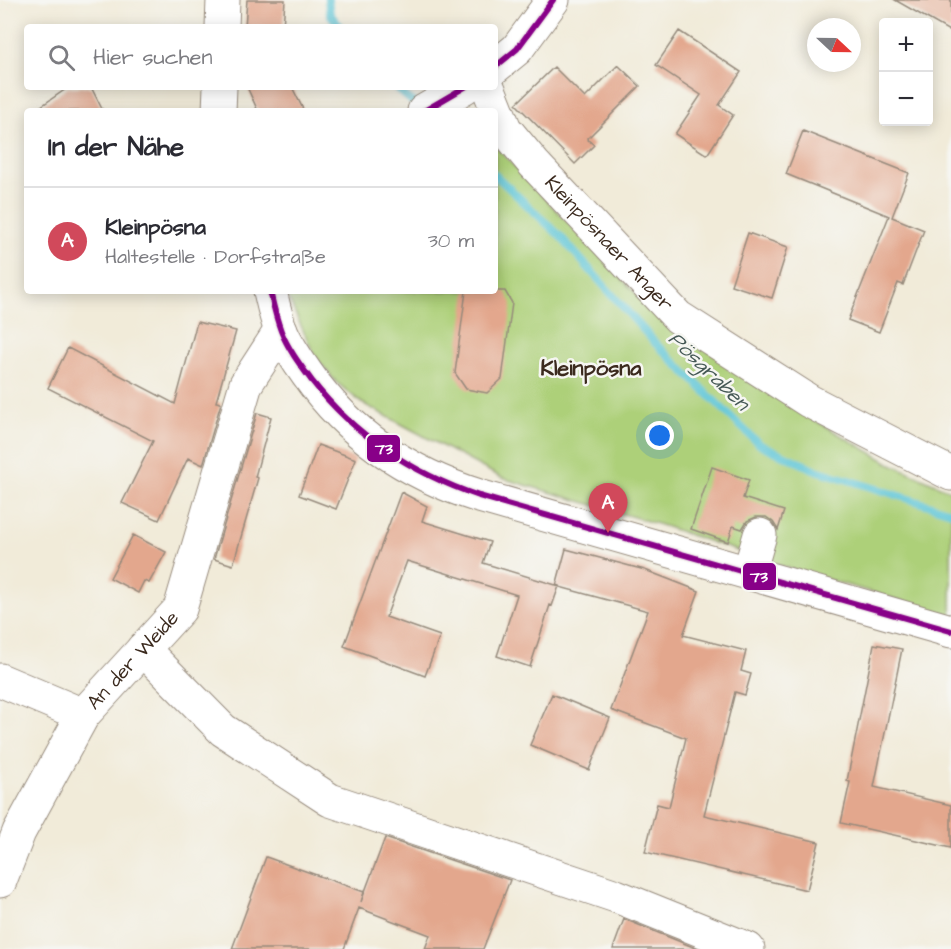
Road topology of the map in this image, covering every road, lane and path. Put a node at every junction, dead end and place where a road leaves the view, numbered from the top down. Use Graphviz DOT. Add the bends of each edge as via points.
graph roads {
  1 [pos="223,0"];
  2 [pos="553,0"];
  3 [pos="222,24"];
  4 [pos="498,65"];
  5 [pos="220,90"];
  6 [pos="489,90"];
  7 [pos="219,108"];
  8 [pos="496,108"];
  9 [pos="498,112"];
  10 [pos="271,294"];
  11 [pos="281,330"];
  12 [pos="951,474"];
  13 [pos="760,535"];
  14 [pos="750,573"];
  15 [pos="951,631"];
  16 [pos="143,649"];
  17 [pos="0,680"];
  18 [pos="83,715"];
  19 [pos="0,881"];
  20 [pos="748,949"];
  1 -- 3 [label="street"];
  2 -- 4 [label="street" via="517,49"];
  5 -- 7 [label="street"];
  6 -- 8 [label="street, Kleinpösnaer Anger"];
  9 -- 12 [label="street, Kleinpösnaer Anger" via="505,129 527,156 678,317 808,401"];
  10 -- 11 [label="street"];
  11 -- 14 [label="street" via="335,410 358,432 408,467 471,493 709,548"];
  11 -- 16 [label="street, An der Weide" via="246,384 180,609"];
  13 -- 14 [label="street"];
  14 -- 15 [label="street"];
  16 -- 18 [label="street, An der Weide"];
  16 -- 20 [label="street" via="223,730 330,800 616,896"];
  17 -- 18 [label="street"];
  18 -- 19 [label="street, An der Weide" via="19,831"];
}
